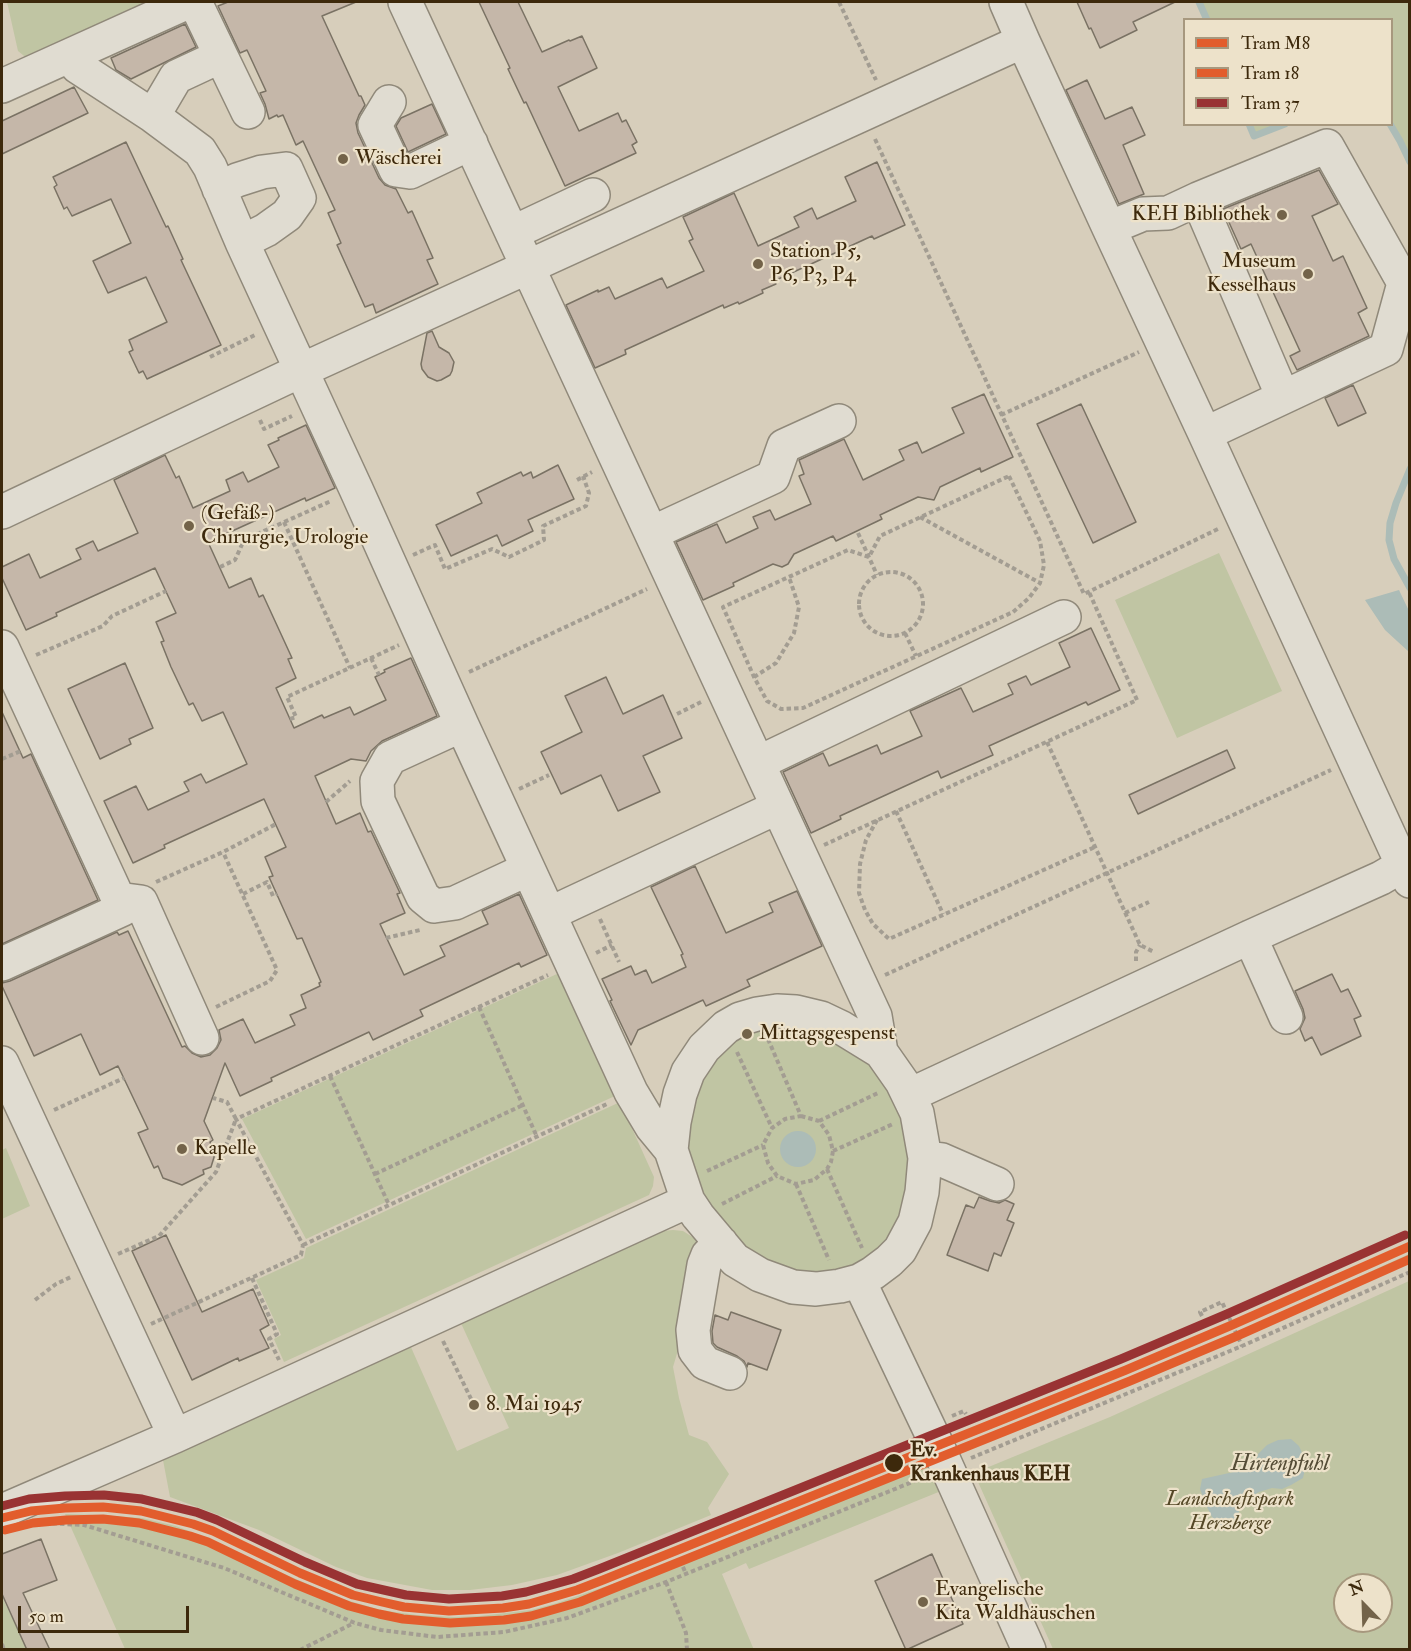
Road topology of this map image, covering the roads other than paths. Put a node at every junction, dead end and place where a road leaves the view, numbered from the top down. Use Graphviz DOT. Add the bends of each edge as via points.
graph roads {
  1 [pos="188,2"];
  2 [pos="195,2"];
  3 [pos="405,2"];
  4 [pos="1006,2"];
  5 [pos="1023,41"];
  6 [pos="69,56"];
  7 [pos="221,56"];
  8 [pos="2,86"];
  9 [pos="389,102"];
  10 [pos="248,112"];
  11 [pos="153,116"];
  12 [pos="471,143"];
  13 [pos="219,189"];
  14 [pos="1198,198"];
  15 [pos="1108,228"];
  16 [pos="512,232"];
  17 [pos="593,237"];
  18 [pos="242,242"];
  19 [pos="528,267"];
  20 [pos="1407,282"];
  21 [pos="302,370"];
  22 [pos="1283,397"];
  23 [pos="839,421"];
  24 [pos="1205,434"];
  25 [pos="2,512"];
  26 [pos="652,533"];
  27 [pos="1064,617"];
  28 [pos="6,656"];
  29 [pos="462,725"];
  30 [pos="758,763"];
  31 [pos="778,807"];
  32 [pos="528,869"];
  33 [pos="1407,869"];
  34 [pos="118,899"];
  35 [pos="549,914"];
  36 [pos="1250,937"];
  37 [pos="2,964"];
  38 [pos="1286,1017"];
  39 [pos="198,1028"];
  40 [pos="880,1052"];
  41 [pos="2,1063"];
  42 [pos="910,1097"];
  43 [pos="671,1150"];
  44 [pos="924,1158"];
  45 [pos="997,1184"];
  46 [pos="689,1200"];
  47 [pos="721,1243"];
  48 [pos="858,1280"];
  49 [pos="730,1373"];
  50 [pos="175,1436"];
  51 [pos="2,1511"];
  52 [pos="1029,1650"];
  1 -- 6 [label="lane"];
  2 -- 7 [label="lane"];
  3 -- 12 [label="lane"];
  4 -- 5 [label="lane"];
  5 -- 15 [label="lane"];
  5 -- 17 [label="lane"];
  6 -- 8 [label="lane"];
  6 -- 11 [label="lane" via="78,67"];
  7 -- 10 [label="lane"];
  7 -- 11 [label="lane" via="176,76"];
  9 -- 12 [label="lane" via="375,125 396,170 410,172"];
  11 -- 13 [label="lane" via="200,151"];
  12 -- 16 [label="lane"];
  13 -- 18 [label="lane"];
  13 -- 18 [label="lane" via="262,172 286,169 299,198 287,215"];
  14 -- 15 [label="lane" via="1168,213 1143,214"];
  14 -- 20 [label="lane" via="1327,146"];
  14 -- 22 [label="lane"];
  15 -- 24 [label="lane"];
  16 -- 17 [label="lane" via="585,199"];
  16 -- 19 [label="lane"];
  17 -- 19 [label="lane"];
  18 -- 21 [label="lane"];
  19 -- 21 [label="lane"];
  19 -- 26 [label="lane"];
  20 -- 22 [label="lane" via="1386,348"];
  21 -- 25 [label="lane"];
  21 -- 29 [label="lane"];
  22 -- 24 [label="lane"];
  23 -- 26 [label="lane" via="784,446 773,477"];
  24 -- 33 [label="lane"];
  26 -- 30 [label="lane"];
  27 -- 30 [label="lane"];
  28 -- 34 [label="lane"];
  29 -- 32 [label="lane"];
  29 -- 32 [label="lane" via="390,758 377,781 378,801 423,897 434,906 454,903"];
  30 -- 31 [label="lane"];
  31 -- 35 [label="lane"];
  31 -- 40 [label="lane" via="875,1016"];
  32 -- 35 [label="lane"];
  33 -- 36 [label="lane"];
  34 -- 37 [label="lane" via="123,909"];
  34 -- 39 [label="lane" via="141,902"];
  35 -- 43 [label="lane" via="632,1092"];
  36 -- 38 [label="lane"];
  36 -- 42 [label="lane"];
  40 -- 42 [label="lane"];
  40 -- 43 [label="lane" via="842,1028 796,1012 777,1011 740,1019 704,1048 688,1072"];
  41 -- 50 [label="lane"];
  42 -- 44 [label="lane"];
  43 -- 46 [label="lane"];
  44 -- 45 [label="lane" via="942,1160"];
  44 -- 48 [label="lane" via="915,1222 900,1250"];
  46 -- 47 [label="lane"];
  46 -- 50 [label="lane"];
  47 -- 48 [label="lane" via="735,1260 760,1275 793,1287 816,1289"];
  47 -- 49 [label="lane" via="704,1265 693,1330 695,1350 705,1363"];
  48 -- 52 [label="lane"];
  50 -- 51 [label="lane"];
}
